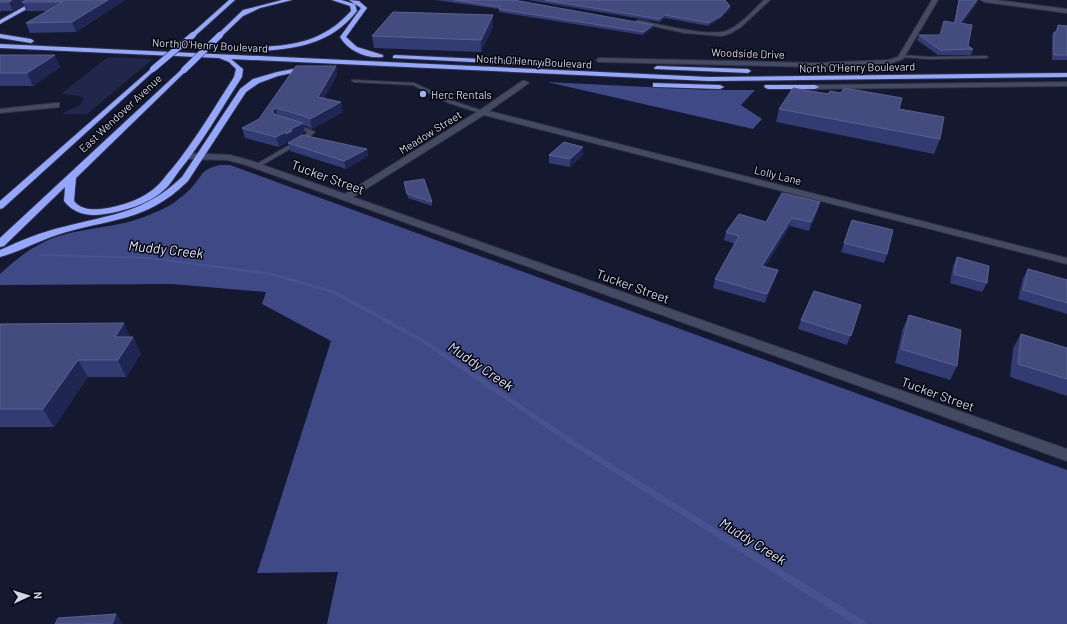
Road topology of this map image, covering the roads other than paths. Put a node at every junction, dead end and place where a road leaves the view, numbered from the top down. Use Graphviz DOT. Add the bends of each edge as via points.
graph roads {
  1 [pos="30,0"];
  2 [pos="40,0"];
  3 [pos="256,0"];
  4 [pos="289,0"];
  5 [pos="336,0"];
  6 [pos="352,0"];
  7 [pos="767,0"];
  8 [pos="936,0"];
  9 [pos="984,0"];
  10 [pos="229,1"];
  11 [pos="1067,11"];
  12 [pos="0,15"];
  13 [pos="239,16"];
  14 [pos="0,22"];
  15 [pos="634,22"];
  16 [pos="0,36"];
  17 [pos="0,40"];
  18 [pos="31,41"];
  19 [pos="0,46"];
  20 [pos="55,49"];
  21 [pos="238,50"];
  22 [pos="0,51"];
  23 [pos="217,56"];
  24 [pos="382,56"];
  25 [pos="902,56"];
  26 [pos="986,57"];
  27 [pos="599,60"];
  28 [pos="370,64"];
  29 [pos="1067,69"];
  30 [pos="544,72"];
  31 [pos="1067,75"];
  32 [pos="1028,76"];
  33 [pos="1067,80"];
  34 [pos="354,81"];
  35 [pos="526,83"];
  36 [pos="1067,84"];
  37 [pos="731,87"];
  38 [pos="761,87"];
  39 [pos="815,87"];
  40 [pos="56,105"];
  41 [pos="0,111"];
  42 [pos="483,112"];
  43 [pos="285,123"];
  44 [pos="187,156"];
  45 [pos="201,156"];
  46 [pos="256,166"];
  47 [pos="71,176"];
  48 [pos="27,181"];
  49 [pos="0,193"];
  50 [pos="345,198"];
  51 [pos="0,206"];
  52 [pos="0,244"];
  53 [pos="0,254"];
  54 [pos="1067,261"];
  55 [pos="1067,455"];
  1 -- 12 [label="highway"];
  2 -- 14 [label="highway"];
  3 -- 13 [label="highway, East Wendover Avenue"];
  4 -- 13 [label="highway" via="258,7"];
  5 -- 21 [label="highway" via="353,6 354,11 330,34 295,45"];
  6 -- 24 [label="highway" via="364,8 362,15 345,30 343,37 346,45 358,51"];
  7 -- 15 [label="street" via="730,32 721,34"];
  8 -- 25 [label="street"];
  9 -- 11 [label="street"];
  10 -- 48 [label="highway, East Wendover Avenue, bridge"];
  13 -- 47 [label="highway, East Wendover Avenue, bridge"];
  16 -- 18 [label="highway"];
  17 -- 18 [label="highway, North O'Henry Boulevard"];
  18 -- 21 [label="highway, North O'Henry Boulevard"];
  19 -- 20 [label="highway, North O'Henry Boulevard"];
  20 -- 22 [label="highway"];
  20 -- 23 [label="highway, North O'Henry Boulevard"];
  21 -- 24 [label="highway, North O'Henry Boulevard"];
  23 -- 28 [label="highway, North O'Henry Boulevard"];
  23 -- 44 [label="highway" via="231,61 240,69 238,77"];
  24 -- 29 [label="highway, North O'Henry Boulevard" via="602,67 769,71"];
  25 -- 26 [label="lane"];
  25 -- 27 [label="street, Woodside Drive" via="889,62 816,65"];
  28 -- 30 [label="highway, North O'Henry Boulevard"];
  28 -- 45 [label="highway" via="298,69 256,81 243,91"];
  30 -- 32 [label="highway, North O'Henry Boulevard" via="716,79"];
  30 -- 37 [label="highway" via="570,79 593,81"];
  31 -- 32 [label="highway, North O'Henry Boulevard"];
  32 -- 33 [label="highway"];
  34 -- 42 [label="lane" via="414,84 451,102"];
  35 -- 42 [label="street, Meadow Street"];
  36 -- 39 [label="street"];
  38 -- 39 [label="highway"];
  40 -- 41 [label="street"];
  42 -- 50 [label="street, Meadow Street"];
  42 -- 54 [label="street, Lolly Lane"];
  43 -- 46 [label="lane" via="312,132 306,138"];
  44 -- 45 [label="street, Tucker Street"];
  44 -- 47 [label="highway" via="160,189 136,203 100,212 89,212 74,207 69,201"];
  45 -- 46 [label="street, Tucker Street" via="227,157"];
  45 -- 53 [label="highway" via="176,189 155,204 129,215 26,242"];
  46 -- 50 [label="street, Tucker Street"];
  47 -- 52 [label="highway, East Wendover Avenue"];
  48 -- 49 [label="highway"];
  48 -- 51 [label="highway, East Wendover Avenue"];
  50 -- 55 [label="street, Tucker Street"];
}
